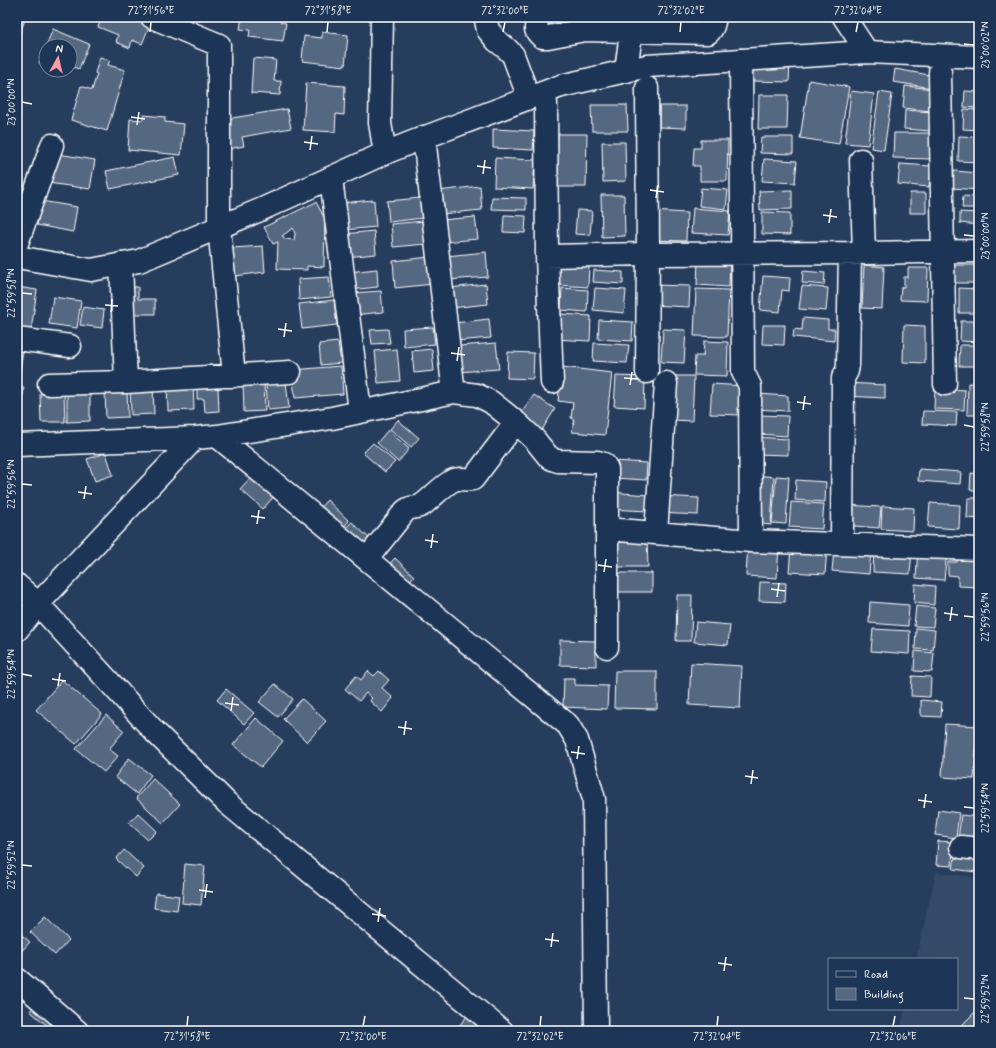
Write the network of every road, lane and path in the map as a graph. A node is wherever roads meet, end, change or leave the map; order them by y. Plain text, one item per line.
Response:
1 (152, 17) edge
2 (382, 17) edge
3 (487, 17) edge
4 (538, 17) edge
5 (715, 17) edge
6 (844, 17) edge
7 (632, 24) edge
8 (867, 52) junction
9 (979, 57) edge
10 (741, 60) junction
11 (626, 71) junction
12 (940, 72) dead end
13 (647, 88) dead end
14 (537, 100) junction
15 (424, 137) junction
16 (52, 145) dead end
17 (385, 153) junction
18 (861, 160) dead end
19 (332, 178) junction
20 (219, 227) junction
21 (17, 243) edge
22 (979, 251) edge
23 (943, 252) junction
24 (742, 253) junction
25 (857, 253) junction
26 (648, 254) junction
27 (547, 256) junction
28 (17, 258) edge
29 (121, 264) junction
30 (17, 339) edge
31 (70, 346) dead end
32 (290, 372) dead end
33 (647, 372) dead end
34 (234, 376) junction
35 (126, 382) junction
36 (552, 382) dead end
37 (666, 383) dead end
38 (50, 384) dead end
39 (945, 384) dead end
40 (453, 385) dead end
41 (359, 403) dead end
42 (516, 422) junction
43 (217, 436) junction
44 (195, 438) junction
45 (17, 445) edge
46 (607, 529) junction
47 (656, 533) junction
48 (751, 541) junction
49 (842, 544) junction
50 (979, 549) edge
51 (367, 559) junction
52 (17, 585) edge
53 (38, 604) junction
54 (17, 630) edge
55 (607, 648) dead end
56 (17, 978) edge
57 (77, 1031) edge
58 (502, 1031) edge
59 (596, 1031) edge

1 - 20 street
2 - 17 street
3 - 14 street
4 - 7 street
5 - 7 street
6 - 8 street
7 - 11 street
8 - 9 street
8 - 10 street
10 - 11 street
10 - 24 street
11 - 14 street
12 - 23 street
13 - 26 street
14 - 15 street
14 - 27 street
15 - 17 street
15 - 40 street
16 - 21 street
17 - 19 street
18 - 25 street
19 - 20 street
19 - 41 street
20 - 29 street
20 - 34 street
22 - 23 street
23 - 25 street
23 - 39 street
24 - 25 street
24 - 26 street
24 - 48 street
25 - 49 street
26 - 27 street
26 - 33 street
27 - 36 street
28 - 29 street
29 - 35 street
30 - 31 street
32 - 34 street
34 - 35 street
35 - 38 street
37 - 47 street
42 - 43 street
42 - 46 street
42 - 51 street
43 - 44 street
43 - 51 street
44 - 45 street
44 - 53 street
46 - 47 street
46 - 55 street
47 - 48 street
48 - 49 street
49 - 50 street
51 - 59 street
52 - 53 street
53 - 54 street
53 - 58 street
56 - 57 street

